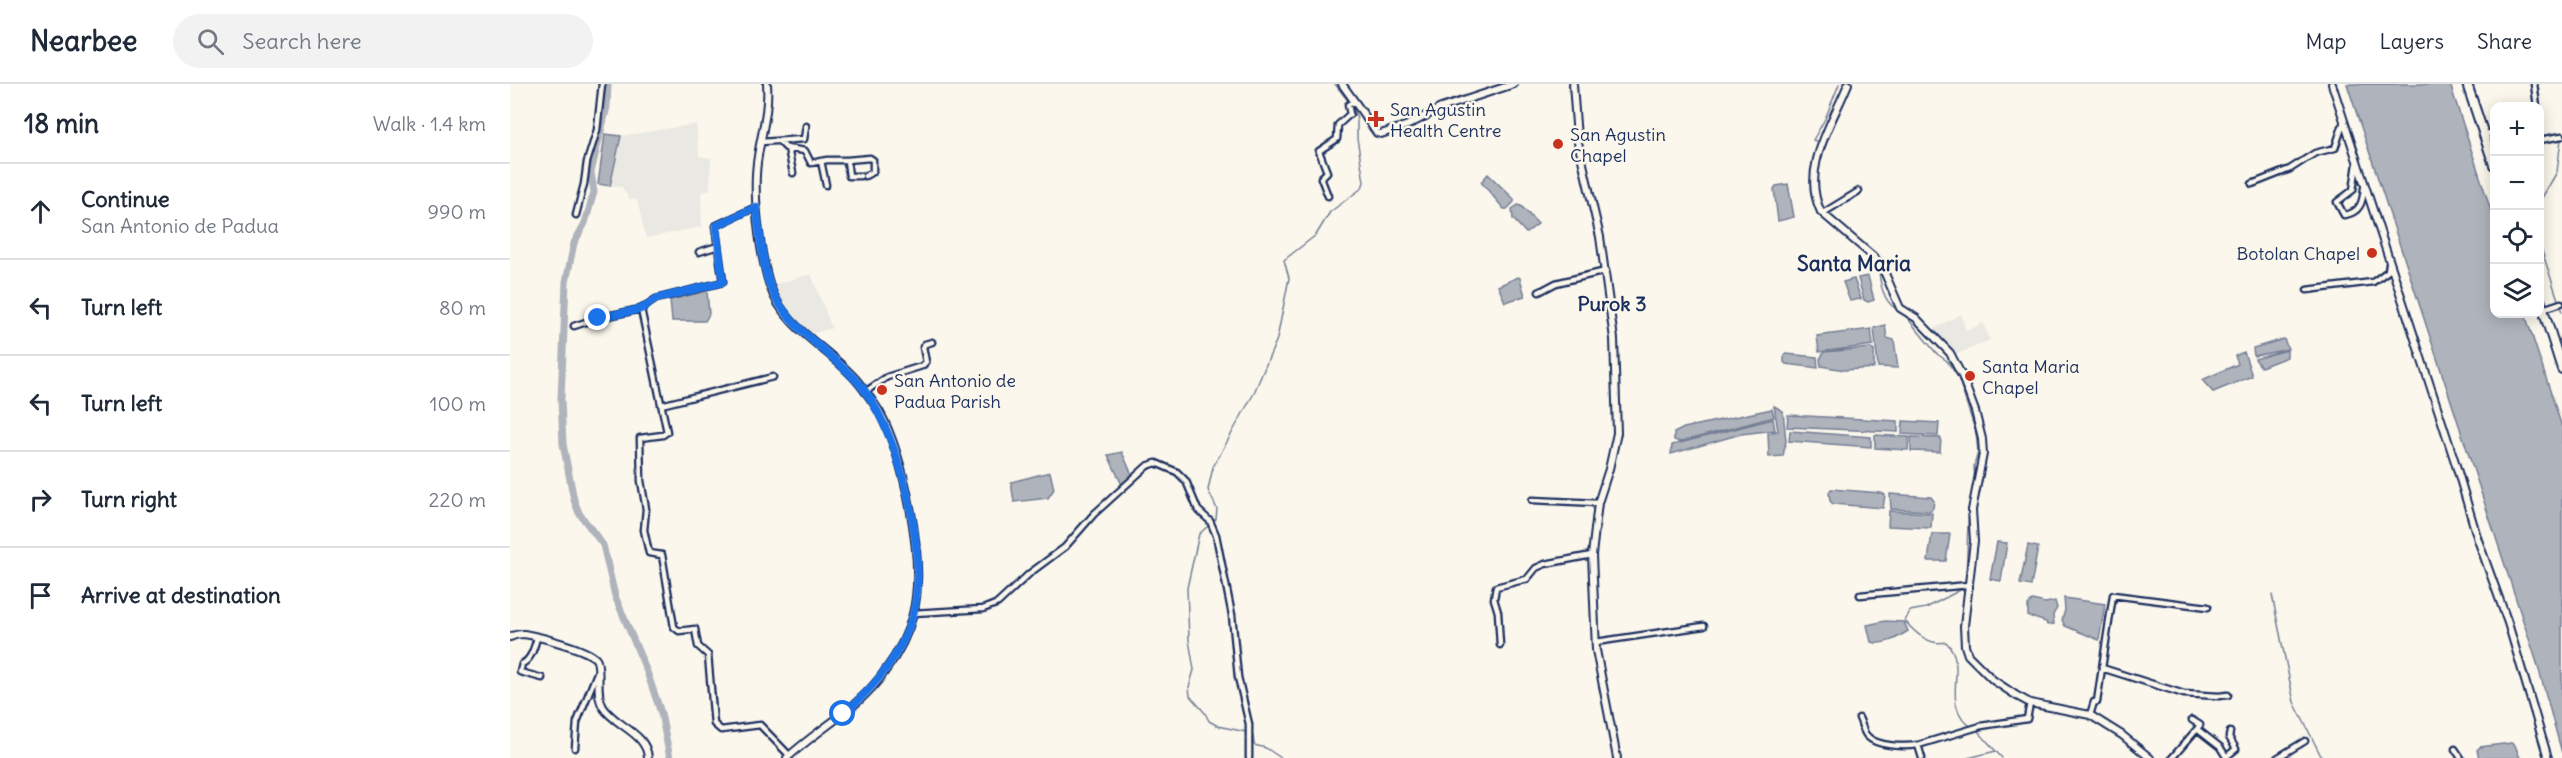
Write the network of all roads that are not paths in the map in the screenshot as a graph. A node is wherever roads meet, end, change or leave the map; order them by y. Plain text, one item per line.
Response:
1 (602, 84) edge
2 (767, 84) edge
3 (1342, 84) edge
4 (1514, 84) edge
5 (1573, 84) edge
6 (1848, 84) edge
7 (2332, 84) edge
8 (2467, 84) edge
9 (2534, 84) edge
10 (2536, 102) edge
11 (1351, 103) junction
12 (2344, 121) junction
13 (806, 126) dead end
14 (2484, 133) junction
15 (2490, 134) edge
16 (2562, 136) edge
17 (2544, 139) edge
18 (779, 141) junction
19 (761, 142) junction
20 (788, 148) junction
21 (2491, 156) edge
22 (847, 160) junction
23 (821, 161) junction
24 (2357, 161) junction
25 (793, 173) dead end
26 (2252, 184) dead end
27 (826, 185) dead end
28 (2364, 186) junction
29 (1859, 191) dead end
30 (1328, 196) dead end
31 (756, 207) junction
32 (1823, 213) junction
33 (576, 215) dead end
34 (718, 246) junction
35 (699, 252) dead end
36 (2390, 258) junction
37 (1606, 272) junction
38 (2307, 290) dead end
39 (1539, 292) dead end
40 (2560, 304) edge
41 (641, 309) junction
42 (2544, 309) edge
43 (2544, 312) edge
44 (574, 326) dead end
45 (932, 342) dead end
46 (2562, 369) edge
47 (773, 378) dead end
48 (866, 392) junction
49 (661, 405) junction
50 (1532, 500) dead end
51 (1598, 503) junction
52 (1592, 555) junction
53 (1969, 585) junction
54 (1860, 595) dead end
55 (2208, 607) dead end
56 (913, 613) junction
57 (1704, 626) dead end
58 (510, 637) edge
59 (537, 638) junction
60 (1596, 642) junction
61 (1500, 645) dead end
62 (2102, 668) junction
63 (597, 673) junction
64 (542, 678) dead end
65 (2228, 695) dead end
66 (2030, 703) junction
67 (2090, 715) junction
68 (1859, 718) dead end
69 (2192, 720) dead end
70 (2197, 729) junction
71 (2230, 732) dead end
72 (2305, 741) dead end
73 (1918, 745) junction
74 (575, 748) dead end
75 (2456, 749) dead end
76 (788, 757) edge
77 (2226, 757) edge
78 (648, 758) edge
79 (1249, 758) edge
80 (1617, 758) edge
81 (1922, 758) edge
82 (2150, 758) edge
83 (2172, 758) edge
84 (2277, 758) edge
85 (2461, 758) edge
86 (2548, 758) edge

1 - 33 street
2 - 19 street
3 - 11 street
4 - 11 street
5 - 37 street
6 - 32 street
7 - 12 street
8 - 14 highway
9 - 10 street
11 - 30 street
12 - 24 street
12 - 26 street
13 - 18 street
14 - 15 street
14 - 21 highway
16 - 17 street
18 - 19 street
18 - 20 street
19 - 31 street
20 - 23 street
20 - 25 street
22 - 22 street
22 - 23 street
23 - 27 street
24 - 28 street
24 - 28 street
28 - 36 street
29 - 32 street
31 - 34 street
31 - 48 street
32 - 53 street
34 - 35 street
34 - 41 street
36 - 38 street
36 - 86 street
37 - 39 street
37 - 51 street
40 - 42 street
41 - 44 street
41 - 49 street
43 - 46 highway
45 - 48 street
47 - 49 street
48 - 56 street
49 - 76 street
50 - 51 street
51 - 52 street
52 - 60 street
52 - 61 street
53 - 54 street
53 - 66 street
55 - 62 street
56 - 76 street
56 - 79 street
57 - 60 street
58 - 59 street
59 - 63 street
59 - 64 street
60 - 80 street
62 - 65 street
62 - 67 street
63 - 74 street
63 - 78 street
66 - 67 street
66 - 73 street
67 - 82 street
68 - 73 street
69 - 70 street
70 - 77 street
70 - 83 street
71 - 77 street
72 - 84 street
73 - 81 street
75 - 85 street

